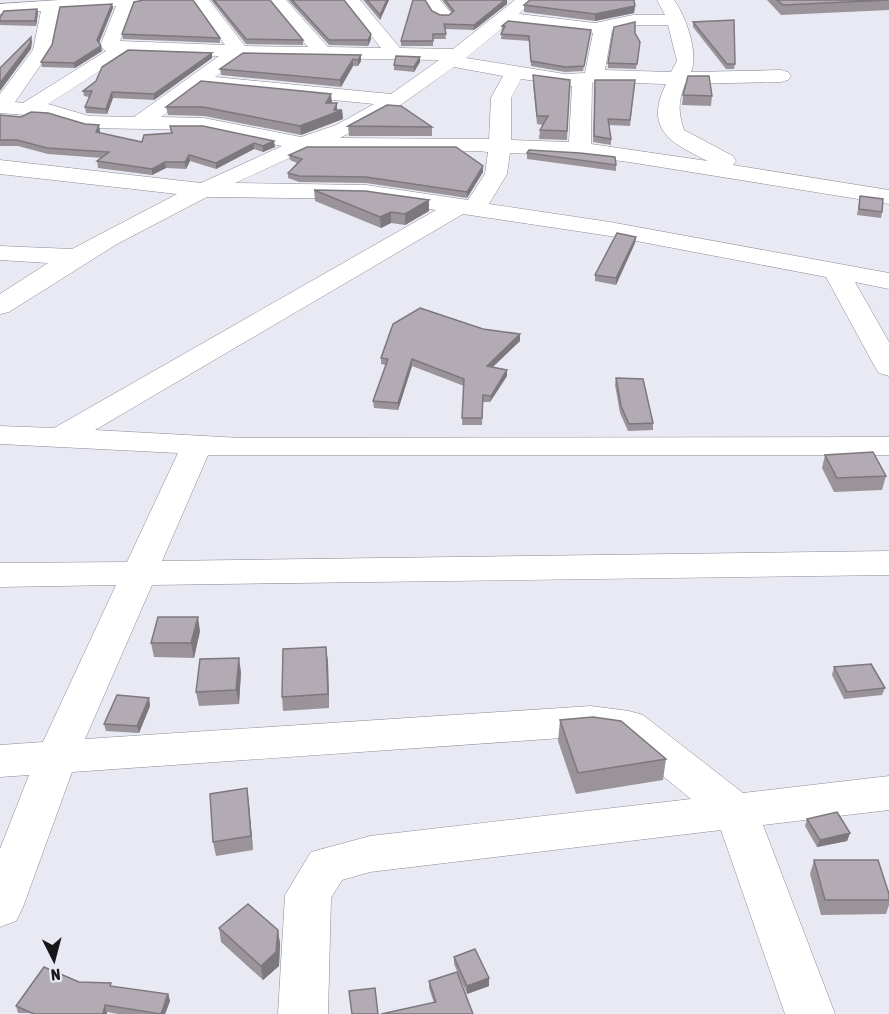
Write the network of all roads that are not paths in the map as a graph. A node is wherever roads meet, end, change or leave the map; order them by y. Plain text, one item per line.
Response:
1 (127, 0) edge
2 (137, 0) edge
3 (200, 0) edge
4 (277, 0) edge
5 (351, 0) edge
6 (431, 0) edge
7 (525, 0) edge
8 (665, 0) edge
9 (44, 4) edge
10 (0, 9) edge
11 (443, 14) edge
12 (503, 18) junction
13 (675, 20) junction
14 (598, 27) junction
15 (125, 47) junction
16 (239, 51) junction
17 (323, 53) junction
18 (394, 54) junction
19 (453, 58) junction
20 (515, 72) junction
21 (781, 76) dead end
22 (588, 78) junction
23 (678, 78) junction
24 (197, 81) junction
25 (393, 100) junction
26 (1, 107) edge
27 (27, 109) junction
28 (139, 123) junction
29 (302, 144) junction
30 (500, 146) junction
31 (580, 149) junction
32 (0, 167) edge
33 (769, 178) junction
34 (206, 190) junction
35 (889, 196) edge
36 (467, 208) junction
37 (0, 253) edge
38 (77, 257) junction
39 (836, 271) junction
40 (889, 281) edge
41 (0, 306) edge
42 (889, 367) edge
43 (0, 435) edge
44 (60, 438) junction
45 (197, 445) junction
46 (889, 446) edge
47 (889, 563) edge
48 (139, 573) junction
49 (0, 575) edge
50 (57, 758) junction
51 (0, 761) edge
52 (889, 793) edge
53 (736, 811) junction
54 (1, 901) edge
55 (303, 1014) edge
56 (810, 1014) edge

1 - 2 street
1 - 9 street
1 - 15 street
3 - 16 street
4 - 17 street
5 - 18 street
6 - 11 street
7 - 12 street
8 - 13 street
9 - 10 street
9 - 26 street
12 - 14 street
12 - 19 street
13 - 14 street
13 - 23 street
14 - 22 street
15 - 16 street
15 - 27 street
16 - 17 street
16 - 24 street
17 - 18 street
18 - 19 street
19 - 20 street
19 - 25 street
20 - 22 street
20 - 30 street
21 - 23 street
22 - 23 street
22 - 31 street
23 - 33 street
24 - 25 street
24 - 28 street
25 - 29 street
26 - 27 street
27 - 28 street
28 - 29 street
29 - 30 street
29 - 34 street
30 - 31 street
30 - 36 street
31 - 33 street
32 - 34 street
33 - 35 street
34 - 36 street
34 - 38 street
36 - 39 street
36 - 44 street
37 - 38 street
38 - 41 street
39 - 40 street
39 - 42 street
43 - 44 street
44 - 45 street
45 - 46 street
45 - 48 street
47 - 48 street
48 - 49 street
48 - 50 street
50 - 51 street
50 - 53 street
50 - 54 street
52 - 53 street
53 - 55 street
53 - 56 street

